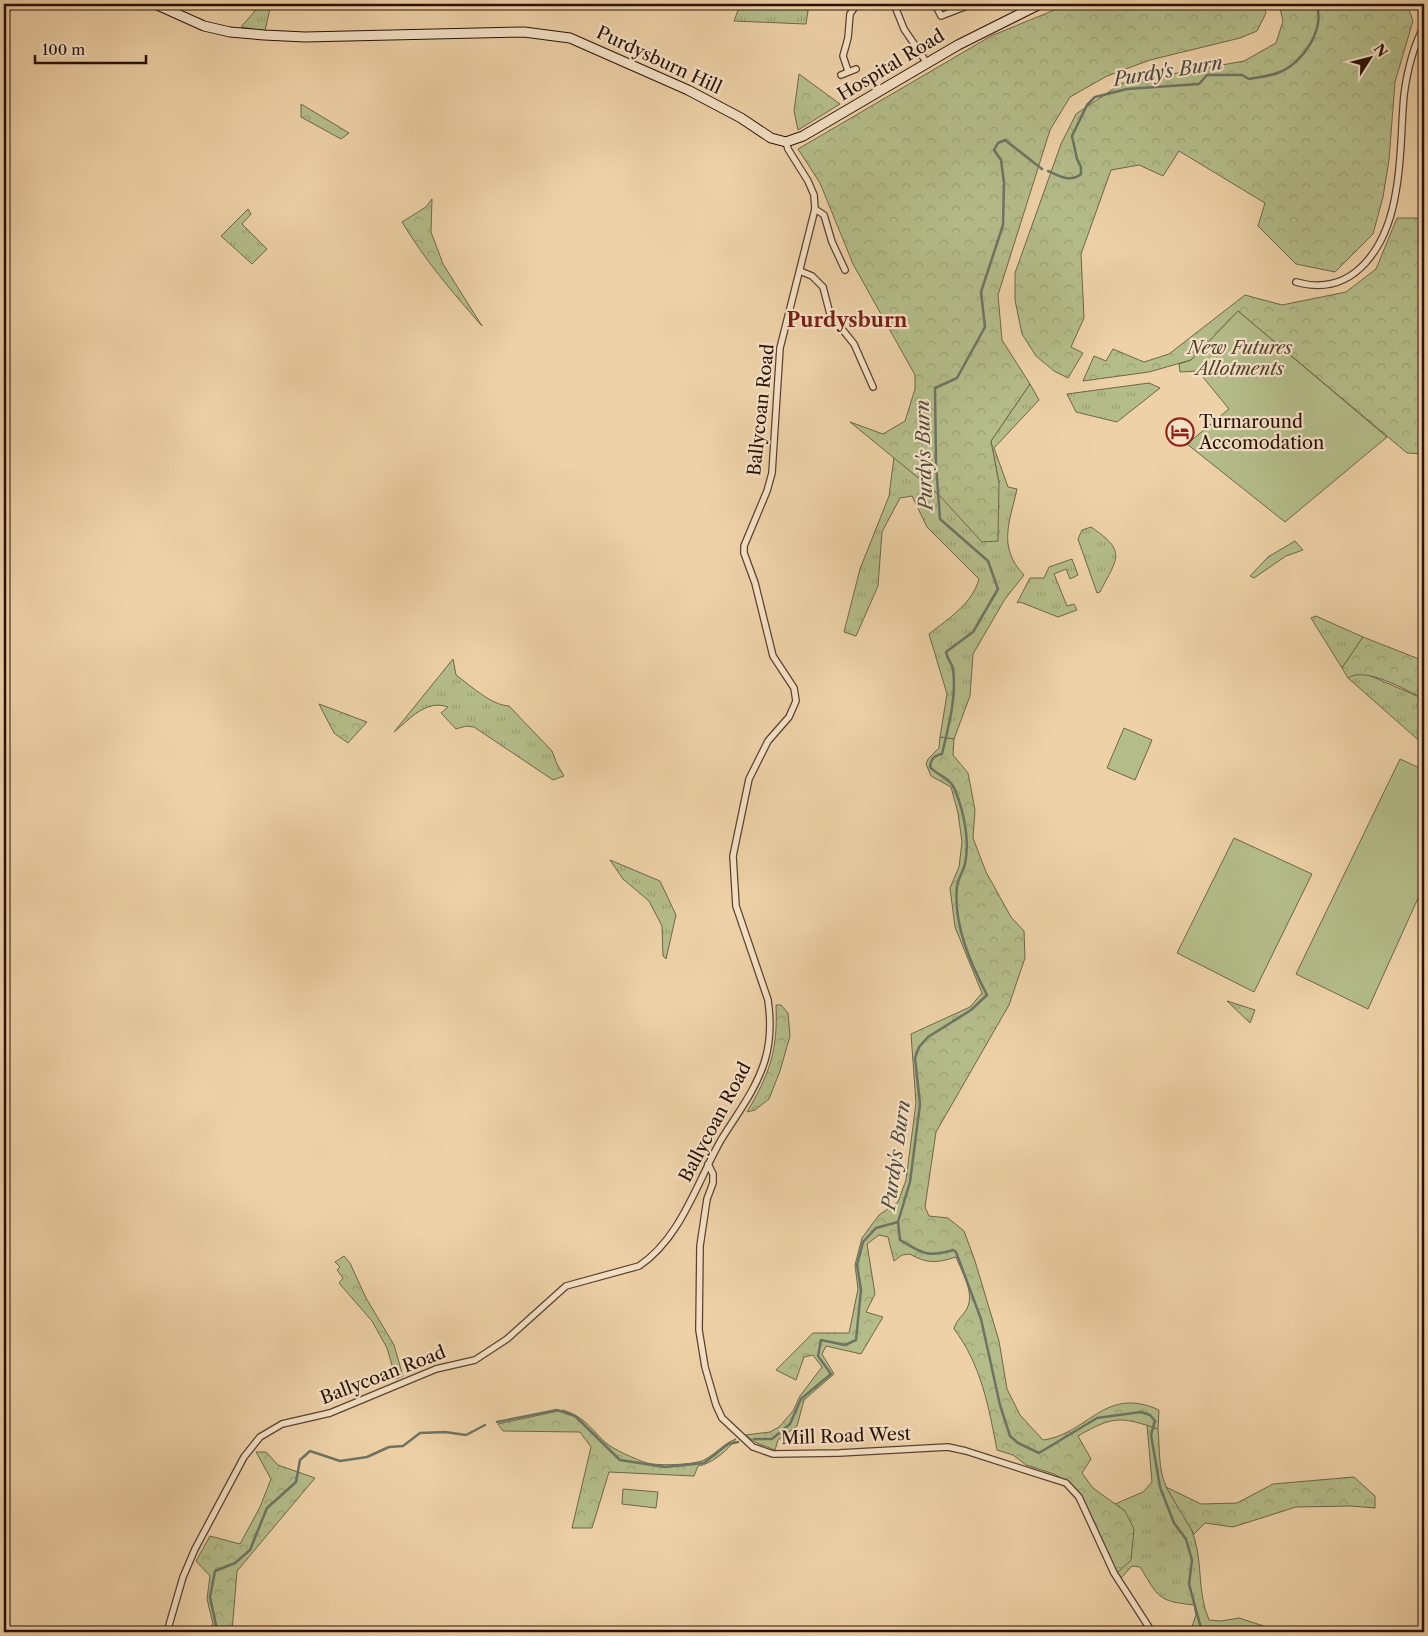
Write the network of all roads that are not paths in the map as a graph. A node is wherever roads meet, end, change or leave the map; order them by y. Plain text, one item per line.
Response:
1 (155, 4) edge
2 (858, 4) edge
3 (894, 4) edge
4 (935, 4) edge
5 (972, 4) edge
6 (1040, 4) edge
7 (1421, 4) edge
8 (1424, 27) edge
9 (927, 62) junction
10 (856, 69) dead end
11 (848, 71) junction
12 (841, 75) dead end
13 (786, 142) junction
14 (815, 209) junction
15 (845, 270) dead end
16 (800, 271) junction
17 (1296, 282) dead end
18 (873, 387) dead end
19 (708, 1164) junction
20 (167, 1632) edge
21 (1152, 1632) edge

1 - 13 main road, Purdysburn Hill
2 - 11 street
3 - 9 street
4 - 5 street
6 - 9 main road, Hospital Road
7 - 8 street
8 - 17 street
9 - 13 main road, Hospital Road
10 - 11 street
11 - 12 street
13 - 14 street, Ballycoan Road
14 - 15 street
14 - 16 street, Ballycoan Road
16 - 18 street
16 - 19 street, Ballycoan Road
19 - 20 street, Ballycoan Road
19 - 21 street, Mill Road West

